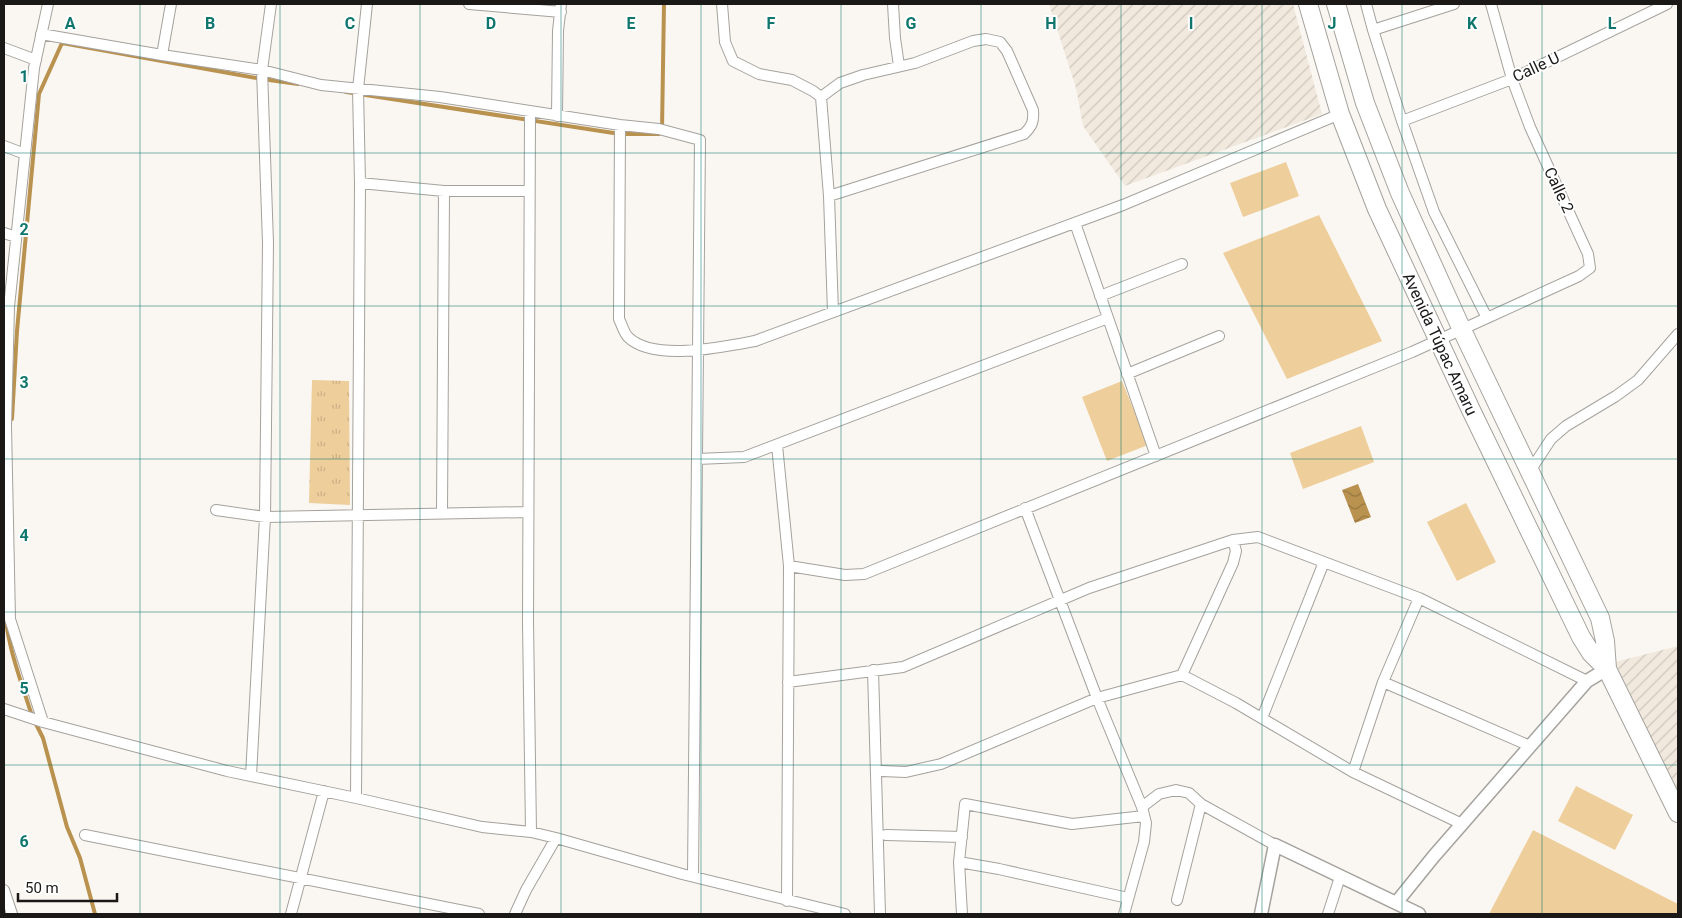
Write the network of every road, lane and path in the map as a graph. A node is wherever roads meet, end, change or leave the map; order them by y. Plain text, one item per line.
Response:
1 (48, 4) edge
2 (171, 4) edge
3 (272, 4) edge
4 (368, 4) edge
5 (469, 4) edge
6 (722, 4) edge
7 (894, 4) edge
8 (1308, 4) edge
9 (1336, 4) edge
10 (1366, 4) edge
11 (1454, 4) edge
12 (1491, 4) edge
13 (1667, 4) edge
14 (561, 8) edge
15 (1372, 30) junction
16 (41, 34) junction
17 (4, 48) edge
18 (162, 55) junction
19 (36, 60) junction
20 (899, 66) junction
21 (262, 70) junction
22 (1512, 79) junction
23 (358, 89) junction
24 (821, 97) junction
25 (530, 112) junction
26 (1340, 114) junction
27 (557, 116) junction
28 (1402, 121) junction
29 (620, 125) junction
30 (4, 146) edge
31 (25, 154) junction
32 (360, 184) junction
33 (444, 191) junction
34 (529, 191) junction
35 (829, 196) junction
36 (1075, 223) junction
37 (4, 232) edge
38 (16, 237) junction
39 (1182, 264) dead end
40 (1100, 296) junction
41 (833, 312) junction
42 (1108, 318) junction
43 (1488, 318) junction
44 (1462, 330) junction
45 (1678, 334) edge
46 (1219, 336) dead end
47 (1439, 341) junction
48 (699, 351) junction
49 (1127, 374) junction
50 (777, 445) junction
51 (1156, 456) junction
52 (697, 459) junction
53 (1530, 471) junction
54 (1025, 508) junction
55 (216, 510) dead end
56 (528, 512) junction
57 (442, 513) junction
58 (358, 514) junction
59 (265, 517) junction
60 (1234, 540) junction
61 (1324, 562) junction
62 (789, 566) junction
63 (1419, 598) junction
64 (1061, 600) junction
65 (1607, 669) junction
66 (873, 670) junction
67 (1182, 675) junction
68 (1587, 681) junction
69 (788, 682) junction
70 (1383, 682) junction
71 (1097, 698) junction
72 (4, 708) edge
73 (1262, 718) junction
74 (43, 722) junction
75 (1530, 746) junction
76 (882, 771) dead end
77 (1353, 772) junction
78 (251, 776) junction
79 (324, 791) junction
80 (356, 798) junction
81 (1201, 804) junction
82 (1143, 811) junction
83 (1678, 813) edge
84 (1462, 824) junction
85 (531, 832) junction
86 (85, 834) dead end
87 (886, 835) dead end
88 (962, 836) junction
89 (556, 838) junction
90 (1275, 845) junction
91 (959, 862) junction
92 (693, 876) junction
93 (1340, 876) junction
94 (301, 878) junction
95 (4, 890) edge
96 (1128, 898) junction
97 (1177, 900) dead end
98 (787, 901) junction
99 (1396, 903) junction
100 (1414, 913) edge
101 (12, 914) edge
102 (291, 914) edge
103 (480, 914) edge
104 (515, 914) edge
105 (845, 914) edge
106 (880, 914) edge
107 (962, 914) edge
108 (1124, 914) edge
109 (1261, 914) edge
110 (1328, 914) edge

1 - 16 street
2 - 18 street
3 - 21 street
4 - 23 street
5 - 14 street
6 - 24 street
7 - 20 street
8 - 26 highway, Avenida Túpac Amaru
9 - 44 highway, Avenida Túpac Amaru
10 - 15 street
11 - 15 street
12 - 22 street, Calle 2
13 - 22 street, Calle U
14 - 27 street
15 - 28 street
16 - 18 street
16 - 19 street
17 - 19 street
18 - 21 street
19 - 31 street
20 - 24 street
20 - 35 street
21 - 23 street
21 - 59 street
22 - 28 street, Calle U
22 - 43 street, Calle 2
23 - 25 street
23 - 32 street
24 - 35 street
25 - 27 street
25 - 34 street
26 - 36 street
26 - 47 highway, Avenida Túpac Amaru
27 - 29 street
28 - 43 street
29 - 48 street
29 - 48 street
30 - 31 street
31 - 38 street
32 - 33 street
32 - 58 street
33 - 34 street
33 - 57 street
34 - 56 street
35 - 41 street
36 - 40 street
36 - 41 street
37 - 38 street
38 - 74 street
39 - 40 street
40 - 42 street
41 - 48 street
42 - 49 street
42 - 50 street
43 - 44 street
44 - 47 street
44 - 53 highway, Avenida Túpac Amaru
45 - 53 street
46 - 49 street
47 - 51 street
47 - 65 highway, Avenida Túpac Amaru
48 - 52 street
49 - 51 street
50 - 52 street
50 - 62 street
51 - 54 street
52 - 92 street
53 - 65 highway, Avenida Túpac Amaru
54 - 62 street
54 - 64 street
55 - 59 street
56 - 57 street
56 - 85 street
57 - 58 street
58 - 59 street
58 - 80 street
59 - 78 street
60 - 61 street
60 - 64 street
60 - 67 street
61 - 63 street
61 - 73 street
62 - 69 street
63 - 68 street
63 - 70 street
64 - 66 street
64 - 71 street
65 - 68 street
65 - 83 highway, Avenida Túpac Amaru
66 - 69 street
66 - 106 street
67 - 71 street
67 - 73 street
68 - 75 street
69 - 98 street
70 - 75 street
70 - 77 street
71 - 76 street
71 - 82 street
72 - 74 street
73 - 77 street
74 - 78 street
75 - 84 street
77 - 84 street
78 - 79 street
79 - 80 street
79 - 94 street
80 - 85 street
81 - 82 street
81 - 90 street
81 - 97 street
82 - 88 street
82 - 96 street
84 - 99 street
85 - 89 street
86 - 94 street
87 - 88 street
88 - 91 street
89 - 92 street
89 - 104 street
90 - 93 street
90 - 109 street
91 - 96 street
91 - 107 street
92 - 98 street
93 - 99 street
93 - 110 street
94 - 102 street
94 - 103 street
95 - 101 street
96 - 108 street
98 - 105 street
99 - 100 street

